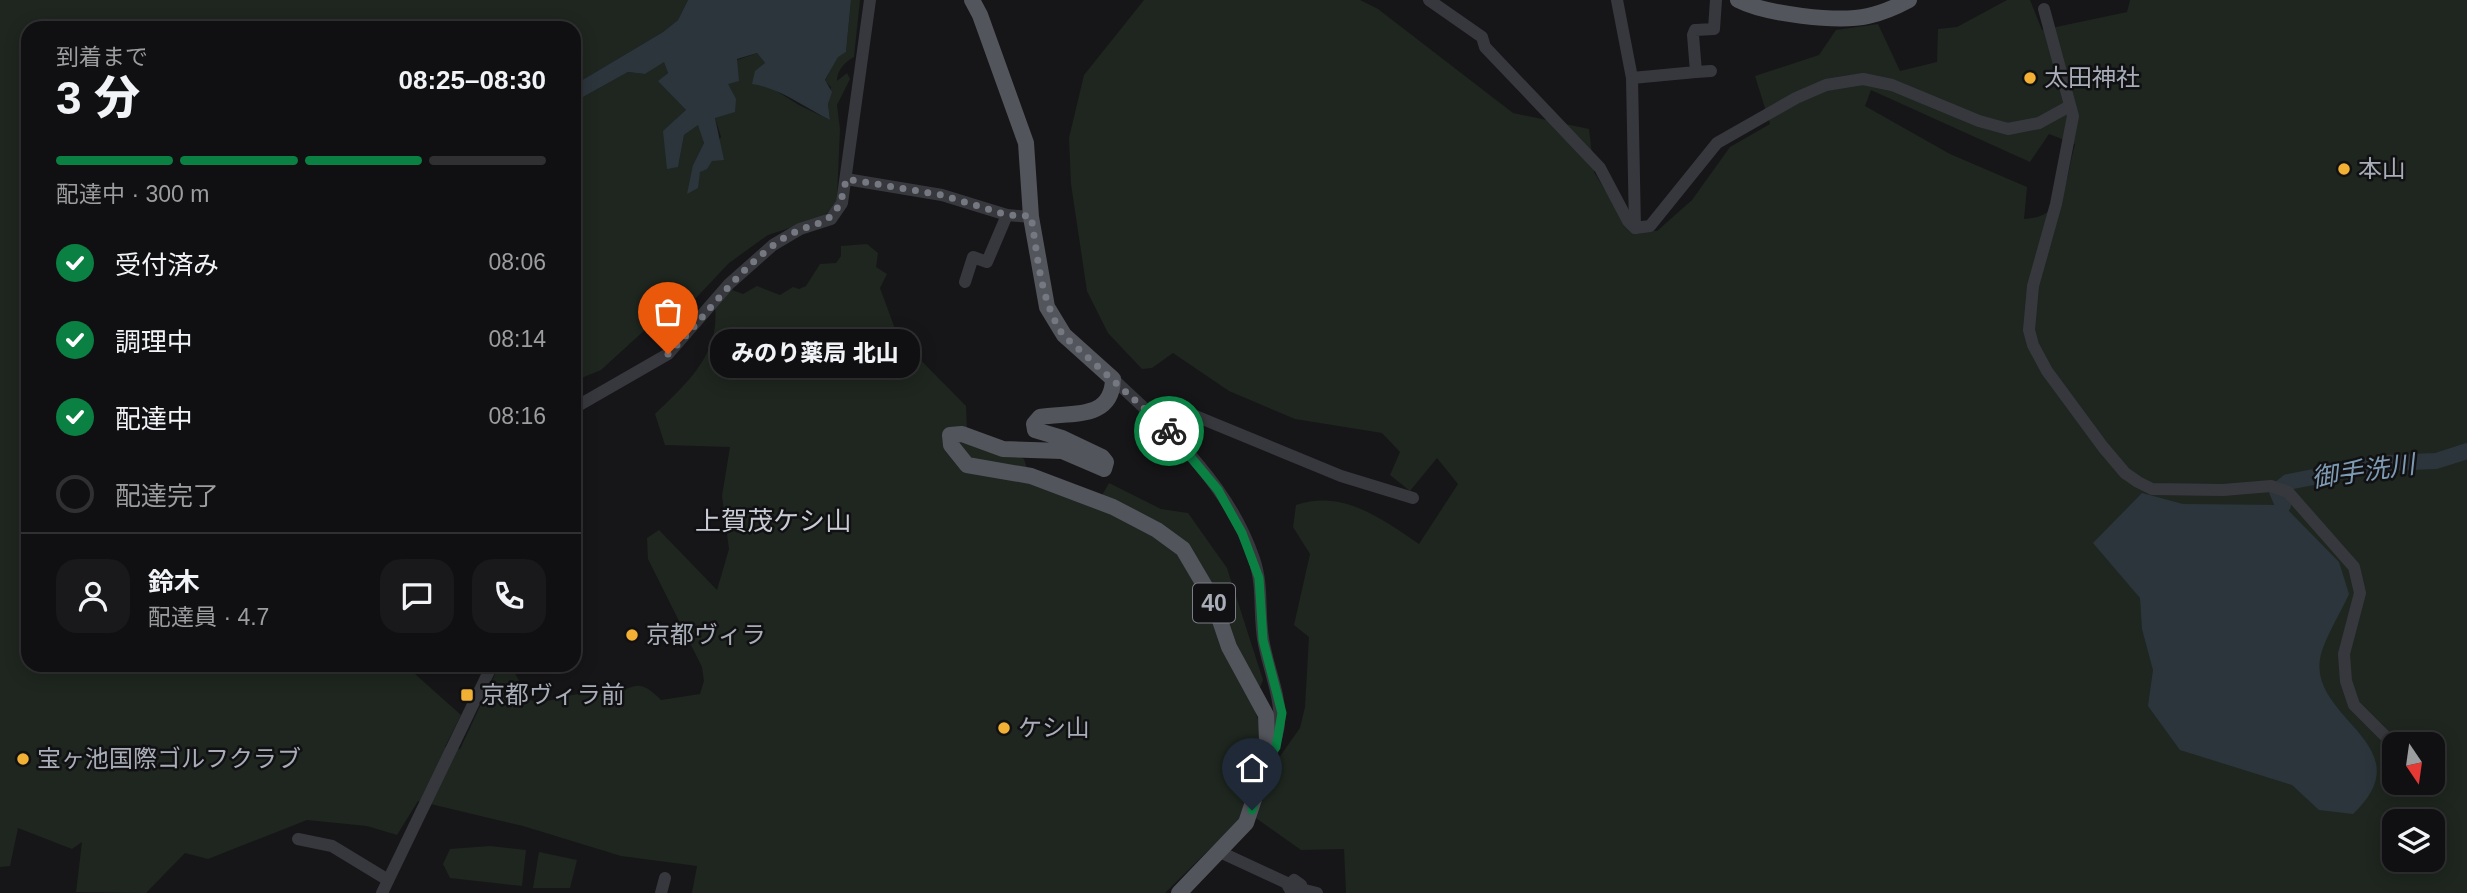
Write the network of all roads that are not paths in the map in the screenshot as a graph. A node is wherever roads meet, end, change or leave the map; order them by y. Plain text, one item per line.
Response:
1 (870, 0) edge
2 (972, 0) edge
3 (1429, 0) edge
4 (1617, 0) edge
5 (1716, 0) edge
6 (1738, 0) edge
7 (1909, 0) edge
8 (2044, 9) dead end
9 (1711, 71) dead end
10 (1696, 72) junction
11 (1632, 78) junction
12 (2068, 107) junction
13 (846, 179) junction
14 (1007, 215) junction
15 (1031, 216) junction
16 (1635, 228) junction
17 (965, 282) dead end
18 (1113, 379) junction
19 (581, 404) edge
20 (1158, 420) junction
21 (1413, 498) dead end
22 (489, 672) edge
23 (2382, 733) edge
24 (1264, 765) junction
25 (298, 839) dead end
26 (1220, 852) junction
27 (665, 878) dead end
28 (388, 880) junction
29 (1295, 890) edge
30 (382, 893) edge
31 (661, 893) edge
32 (1179, 893) edge
33 (1317, 893) edge

1 - 13 street
2 - 15 main road
3 - 16 street
4 - 11 street
5 - 10 street
6 - 7 main road
8 - 12 street
9 - 10 street
10 - 11 street
11 - 16 street
12 - 16 street
12 - 23 street
13 - 14 street
13 - 19 street
14 - 15 street
14 - 17 street
15 - 18 main road
18 - 20 street
18 - 24 main road, 40
20 - 21 street
20 - 24 street
22 - 28 street
24 - 26 main road, 40
25 - 28 street
26 - 29 street
26 - 32 main road, 40
27 - 31 street
28 - 30 street
29 - 33 street

